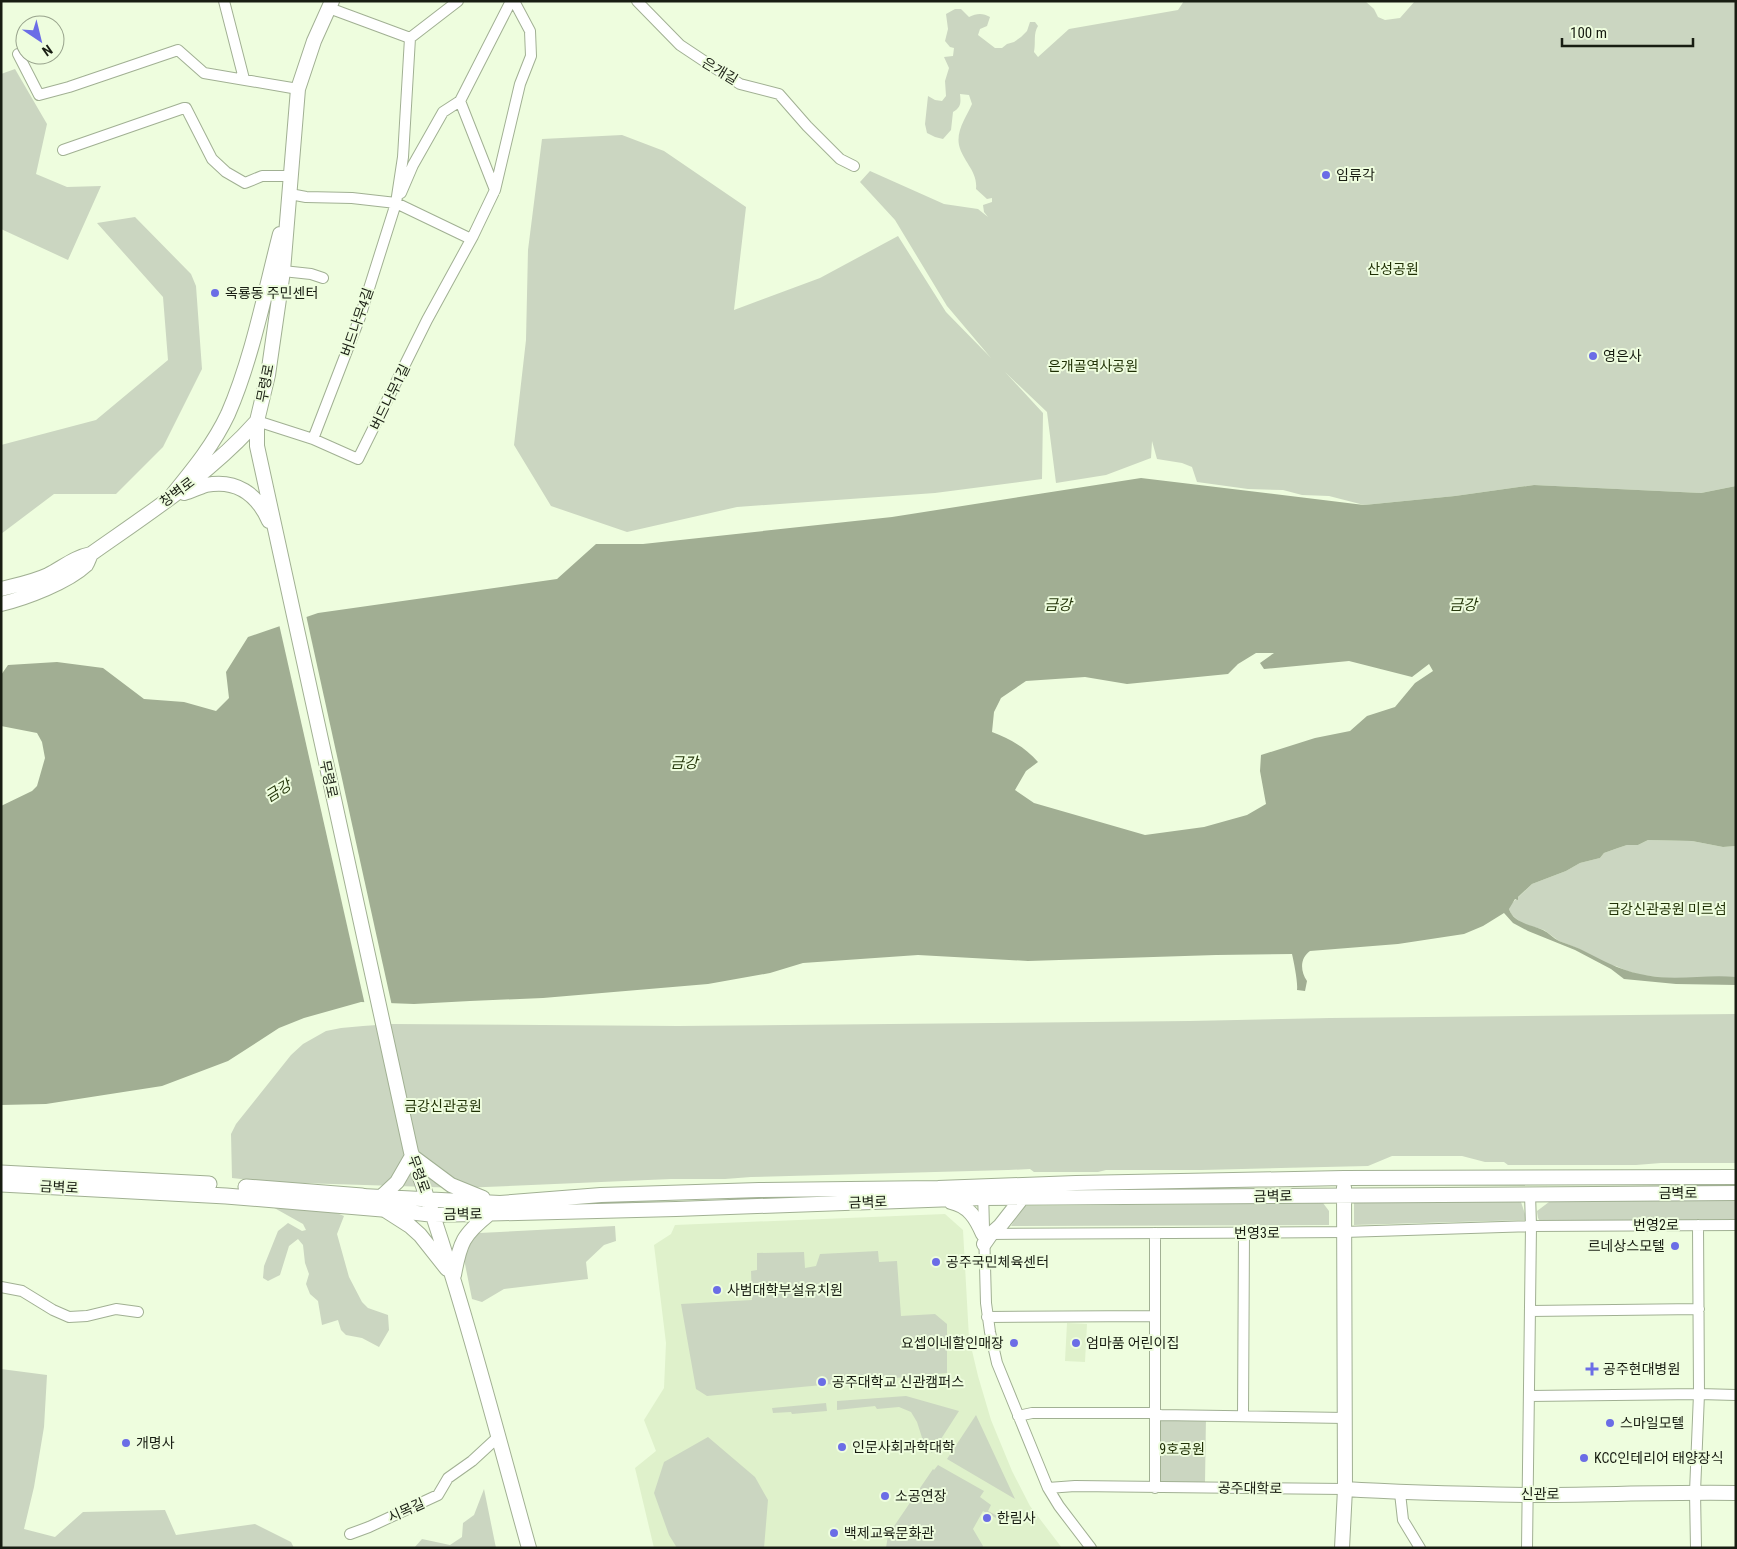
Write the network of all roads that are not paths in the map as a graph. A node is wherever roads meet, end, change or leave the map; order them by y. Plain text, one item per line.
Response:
1 (224, 1) edge
2 (458, 1) edge
3 (513, 1) edge
4 (637, 1) edge
5 (330, 4) edge
6 (410, 38) junction
7 (24, 65) edge
8 (244, 79) junction
9 (298, 88) junction
10 (460, 101) junction
11 (63, 150) dead end
12 (854, 166) dead end
13 (291, 176) junction
14 (495, 190) junction
15 (290, 194) junction
16 (396, 203) junction
17 (471, 239) junction
18 (283, 271) junction
19 (323, 278) dead end
20 (257, 421) junction
21 (313, 438) junction
22 (169, 499) junction
23 (276, 535) junction
24 (91, 554) junction
25 (1, 589) edge
26 (1, 604) edge
27 (412, 1154) junction
28 (1, 1173) edge
29 (1736, 1177) edge
30 (1344, 1178) junction
31 (1, 1184) edge
32 (983, 1192) junction
33 (1736, 1193) edge
34 (1530, 1194) junction
35 (1344, 1195) junction
36 (362, 1196) joint
37 (1022, 1198) junction
38 (429, 1200) junction
39 (940, 1200) junction
40 (382, 1203) junction
41 (500, 1203) junction
42 (489, 1214) junction
43 (434, 1215) junction
44 (1698, 1225) junction
45 (1736, 1225) edge
46 (1532, 1226) junction
47 (1344, 1232) junction
48 (1156, 1233) junction
49 (1244, 1233) junction
50 (986, 1237) junction
51 (453, 1278) junction
52 (1, 1287) edge
53 (1699, 1309) junction
54 (1530, 1311) junction
55 (138, 1312) dead end
56 (1155, 1316) junction
57 (987, 1317) junction
58 (1699, 1394) junction
59 (1736, 1395) edge
60 (1529, 1396) junction
61 (1155, 1413) junction
62 (1018, 1416) junction
63 (1243, 1416) junction
64 (1345, 1418) junction
65 (498, 1437) junction
66 (1048, 1488) junction
67 (1155, 1488) junction
68 (1345, 1489) junction
69 (1695, 1492) junction
70 (1400, 1493) junction
71 (1528, 1494) junction
72 (1736, 1494) edge
73 (350, 1534) dead end
74 (529, 1548) edge
75 (1091, 1548) edge
76 (1342, 1548) edge
77 (1420, 1548) edge
78 (1528, 1548) edge
79 (1696, 1548) edge

1 - 8 street
2 - 6 street
3 - 10 street, 버드나무1길
3 - 14 street, 버드나무1길
4 - 12 street, 은개길
5 - 6 street
5 - 9 main road, 무령로
6 - 16 street, 버드나무4길
7 - 8 street
8 - 9 street
9 - 13 main road, 무령로
10 - 14 street
10 - 16 street
11 - 13 street
13 - 15 main road, 무령로
14 - 17 street, 버드나무1길
15 - 16 street
15 - 18 main road, 무령로
15 - 22 main road
16 - 17 street
16 - 21 street, 버드나무4길
17 - 21 street, 버드나무1길
18 - 19 street
18 - 20 main road, 무령로
20 - 21 street, 버드나무1길
20 - 22 main road, 창벽로
20 - 23 main road, 무령로
22 - 23 main road
22 - 24 main road, 창벽로
23 - 27 main road, 무령로
24 - 25 main road, 창벽로
24 - 26 main road, 창벽로
27 - 38 main road, 무령로
27 - 40 main road
27 - 41 main road
28 - 36 highway, 금벽로
29 - 30 main road, 금벽로
30 - 32 main road, 금벽로
30 - 35 main road
31 - 40 highway, 금벽로
32 - 37 main road, 금벽로
32 - 39 main road, 금벽로
32 - 41 main road, 금벽로
32 - 50 street
33 - 34 main road, 금벽로
34 - 35 main road, 금벽로
34 - 46 street
35 - 37 main road, 금벽로
35 - 47 main road
36 - 40 main road, 금벽로
37 - 50 main road
38 - 40 main road, 금벽로
38 - 41 main road, 금벽로
38 - 43 main road, 무령로
39 - 42 main road, 금벽로
39 - 50 main road
40 - 43 main road, 금벽로
40 - 51 main road
42 - 43 main road, 금벽로
42 - 51 main road
43 - 51 main road, 무령로
44 - 45 street
44 - 46 street, 번영2로
44 - 53 street, 번영2로
46 - 47 street, 번영3로
46 - 54 street
47 - 49 street, 번영3로
47 - 64 main road
48 - 49 street, 번영3로
48 - 50 street, 번영3로
48 - 56 street
49 - 63 street
50 - 57 street
51 - 65 main road, 무령로
52 - 55 street
53 - 54 street
53 - 58 street, 번영2로
54 - 60 street
56 - 57 street
56 - 61 street
57 - 62 street
58 - 59 street
58 - 60 street
58 - 69 street, 번영2로
60 - 71 street
61 - 62 street
61 - 63 street
61 - 67 street
62 - 66 street
63 - 64 street
64 - 68 main road
65 - 73 street, 시목길
65 - 74 main road, 무령로
66 - 67 street, 공주대학로
66 - 75 street
67 - 68 street, 공주대학로
68 - 70 main road, 신관로
68 - 76 main road
69 - 71 main road, 신관로
69 - 72 main road, 신관로
69 - 79 street, 번영2로
70 - 71 main road, 신관로
70 - 77 street
71 - 78 street

